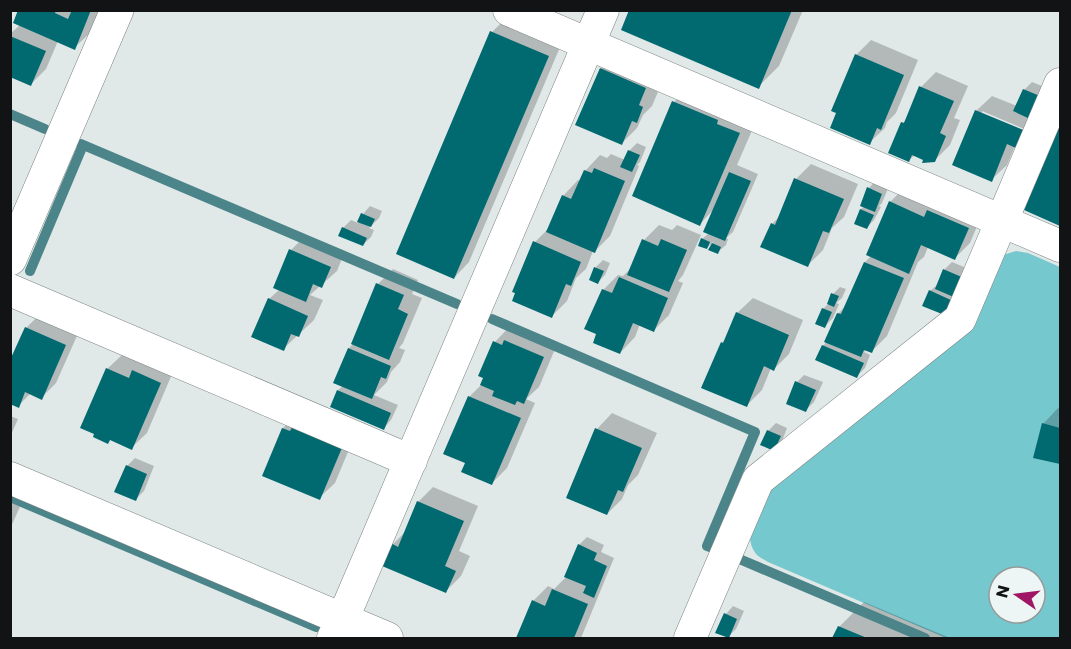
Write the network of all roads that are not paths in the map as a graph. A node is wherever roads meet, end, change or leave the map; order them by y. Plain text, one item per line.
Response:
1 (117, 10) edge
2 (509, 10) edge
3 (603, 10) edge
4 (589, 45) junction
5 (1060, 84) edge
6 (1002, 221) junction
7 (1060, 246) edge
8 (10, 260) edge
9 (10, 290) edge
10 (411, 461) junction
11 (10, 478) edge
12 (338, 629) edge
13 (387, 639) edge
14 (690, 639) edge

1 - 8 street
2 - 4 street
3 - 4 street
4 - 6 street
4 - 10 street
5 - 6 street
6 - 7 street
6 - 14 street
9 - 10 street
10 - 12 street
11 - 12 street
12 - 13 street

